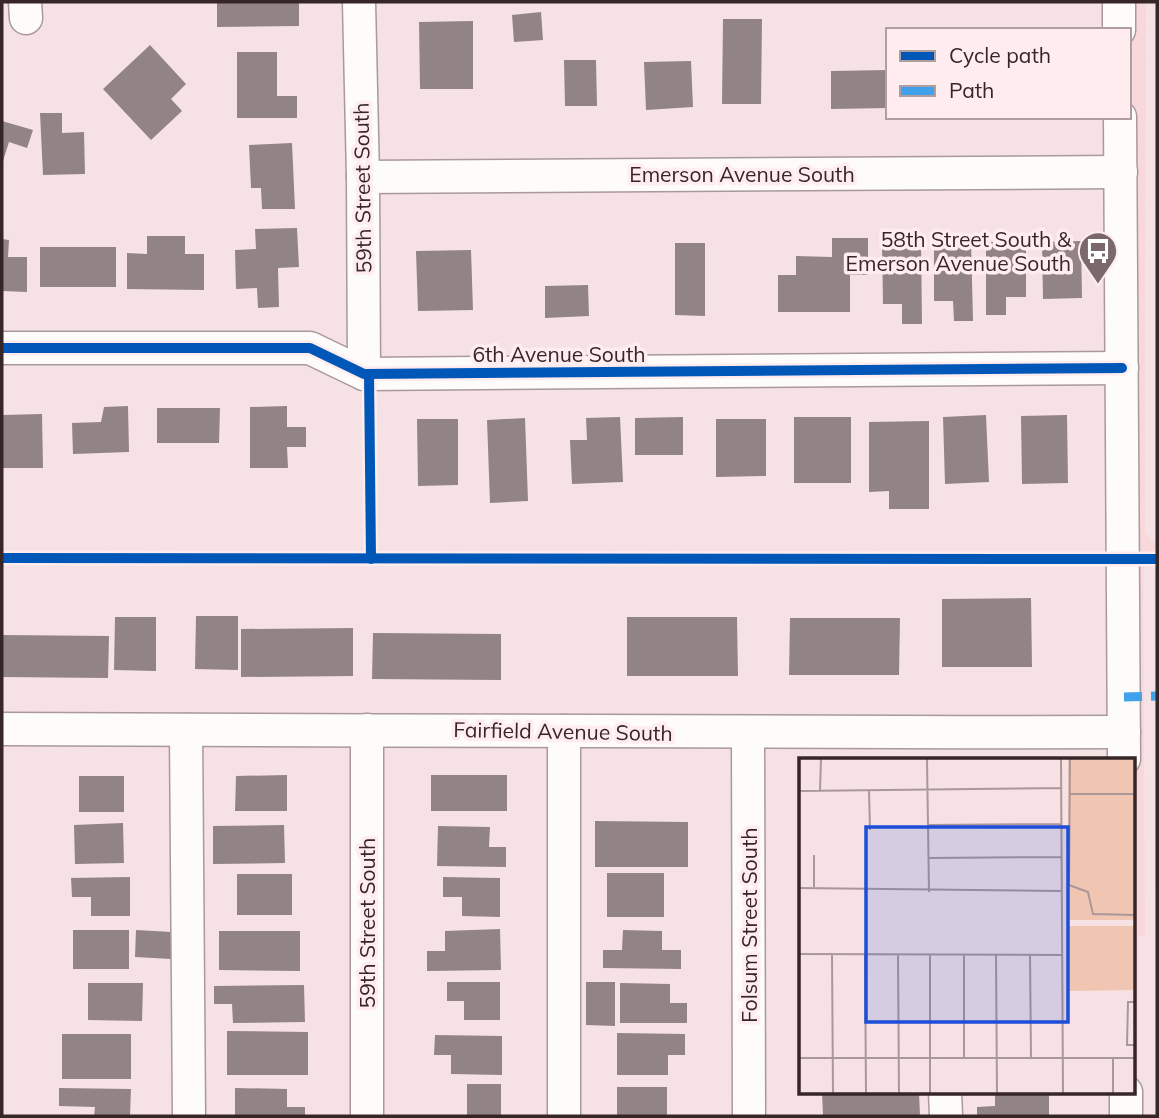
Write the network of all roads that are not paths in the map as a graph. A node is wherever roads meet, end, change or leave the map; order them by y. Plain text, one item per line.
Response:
1 (359, 2) edge
2 (1119, 2) edge
3 (1119, 28) edge
4 (1120, 119) edge
5 (1121, 172) junction
6 (363, 177) junction
7 (2, 348) edge
8 (1122, 368) junction
9 (364, 374) junction
10 (2, 729) edge
11 (186, 730) junction
12 (367, 730) junction
13 (564, 732) junction
14 (748, 733) junction
15 (943, 746) edge
16 (1124, 746) edge
17 (945, 1094) edge
18 (1126, 1094) edge
19 (189, 1116) edge
20 (367, 1116) edge
21 (564, 1116) edge
22 (749, 1116) edge
23 (946, 1116) edge
24 (1126, 1116) edge

1 - 6 street, 59th Street South
2 - 3 street
4 - 5 street
5 - 6 street, Emerson Avenue South
5 - 8 street
6 - 9 street, 59th Street South
7 - 9 street, 6th Avenue South
8 - 9 street, 6th Avenue South
8 - 16 street
10 - 11 street, Fairfield Avenue South
11 - 12 street, Fairfield Avenue South
11 - 19 street
12 - 13 street, Fairfield Avenue South
12 - 20 street, 59th Street South
13 - 14 street, Fairfield Avenue South
13 - 21 street
14 - 15 street, Fairfield Avenue South
14 - 22 street, Folsum Street South
15 - 16 street, Fairfield Avenue South
17 - 23 street
18 - 24 street

